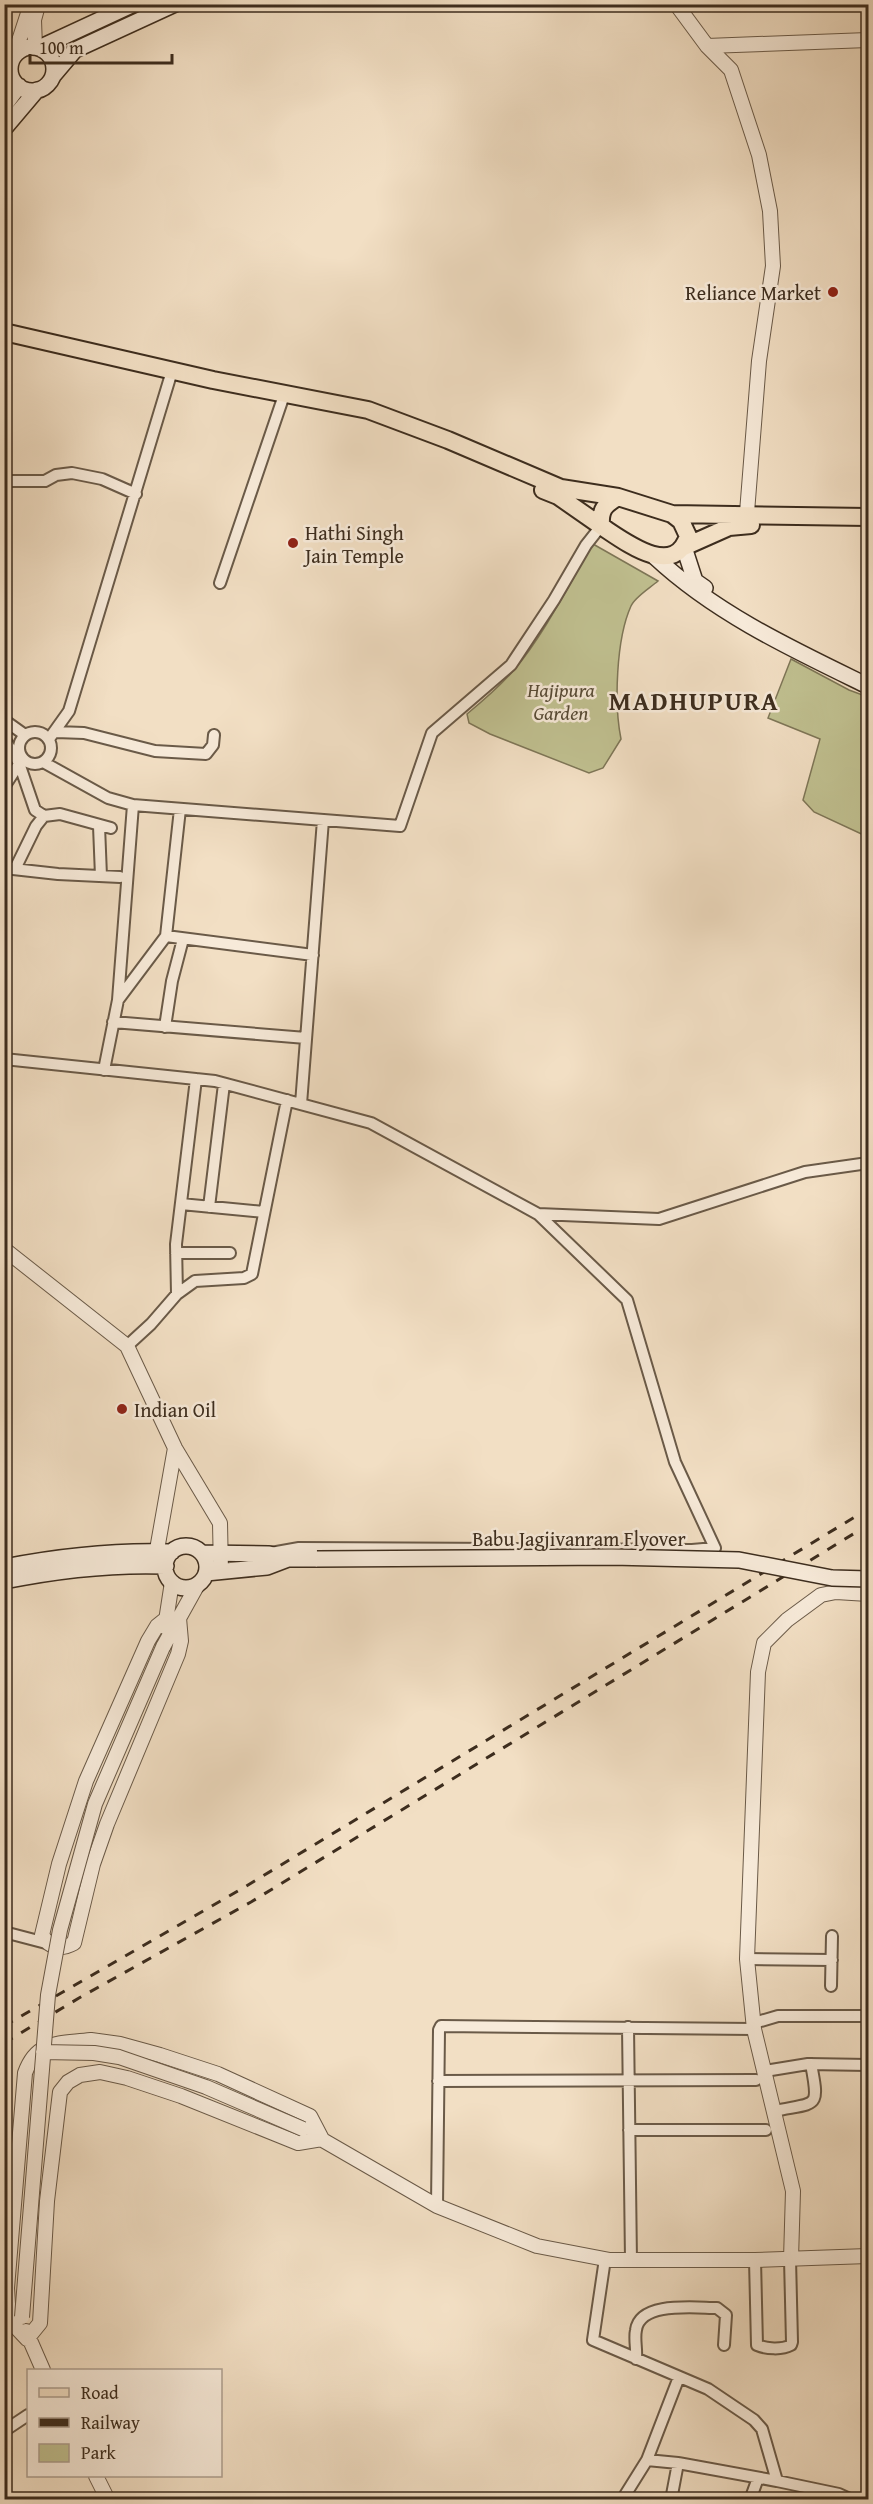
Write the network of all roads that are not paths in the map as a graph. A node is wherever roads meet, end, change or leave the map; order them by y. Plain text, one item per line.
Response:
1 (31, 4) edge
2 (39, 4) edge
3 (134, 4) edge
4 (175, 4) edge
5 (676, 4) edge
6 (868, 40) edge
7 (707, 46) junction
8 (37, 47) junction
9 (14, 56) junction
10 (53, 76) junction
11 (19, 87) junction
12 (37, 90) junction
13 (4, 106) edge
14 (4, 129) edge
15 (4, 332) edge
16 (4, 340) edge
17 (171, 375) junction
18 (282, 401) junction
19 (4, 481) edge
20 (136, 494) junction
21 (618, 497) junction
22 (672, 514) junction
23 (868, 517) edge
24 (746, 520) junction
25 (601, 526) junction
26 (868, 526) edge
27 (684, 547) junction
28 (655, 557) junction
29 (220, 583) dead end
30 (868, 678) edge
31 (868, 686) edge
32 (4, 720) edge
33 (25, 735) junction
34 (53, 735) junction
35 (214, 735) dead end
36 (4, 738) edge
37 (21, 761) junction
38 (43, 762) junction
39 (4, 787) edge
40 (133, 805) junction
41 (180, 809) junction
42 (44, 816) junction
43 (323, 820) junction
44 (99, 826) junction
45 (111, 828) dead end
46 (10, 868) edge
47 (101, 876) junction
48 (120, 877) dead end
49 (166, 936) junction
50 (183, 939) junction
51 (313, 955) junction
52 (117, 1000) junction
53 (113, 1022) junction
54 (165, 1027) junction
55 (306, 1038) junction
56 (4, 1059) edge
57 (104, 1070) junction
58 (196, 1080) junction
59 (224, 1084) junction
60 (286, 1100) junction
61 (301, 1104) junction
62 (868, 1163) edge
63 (181, 1204) junction
64 (209, 1207) junction
65 (264, 1212) junction
66 (538, 1214) junction
67 (4, 1249) edge
68 (176, 1253) junction
69 (230, 1253) dead end
70 (177, 1294) junction
71 (128, 1346) junction
72 (175, 1448) junction
73 (202, 1553) junction
74 (222, 1553) junction
75 (269, 1554) junction
76 (162, 1558) junction
77 (288, 1559) junction
78 (4, 1567) edge
79 (208, 1576) junction
80 (868, 1579) edge
81 (4, 1581) edge
82 (172, 1582) junction
83 (868, 1593) edge
84 (173, 1618) junction
85 (4, 1932) edge
86 (832, 1936) dead end
87 (46, 1943) junction
88 (747, 1959) junction
89 (832, 1960) junction
90 (831, 1986) dead end
91 (868, 2016) edge
92 (754, 2026) junction
93 (628, 2027) junction
94 (91, 2040) junction
95 (43, 2052) junction
96 (811, 2064) junction
97 (868, 2065) edge
98 (89, 2072) junction
99 (760, 2076) junction
100 (629, 2079) junction
101 (438, 2081) junction
102 (774, 2111) junction
103 (629, 2130) junction
104 (766, 2130) dead end
105 (322, 2139) junction
106 (437, 2206) junction
107 (868, 2256) edge
108 (605, 2259) junction
109 (790, 2259) junction
110 (630, 2260) junction
111 (755, 2260) junction
112 (27, 2339) junction
113 (724, 2345) dead end
114 (636, 2359) junction
115 (42, 2369) edge
116 (679, 2377) junction
117 (27, 2416) edge
118 (4, 2431) edge
119 (647, 2460) junction
120 (678, 2463) junction
121 (97, 2477) edge
122 (758, 2478) junction
123 (777, 2481) junction
124 (108, 2499) edge
125 (622, 2499) edge
126 (671, 2499) edge
127 (750, 2499) edge
128 (852, 2499) edge

1 - 9 street
2 - 8 street
3 - 8 main road
4 - 10 main road
5 - 7 street
6 - 7 street
7 - 24 street
8 - 9 main road
8 - 10 main road
9 - 11 main road
10 - 12 main road
11 - 12 main road
11 - 13 main road
12 - 14 main road
15 - 17 main road
16 - 17 main road
17 - 18 main road
17 - 20 street
17 - 21 main road
18 - 25 main road
18 - 29 street
19 - 20 street
20 - 34 street
21 - 22 main road
21 - 25 main road
22 - 24 main road
22 - 27 main road
23 - 24 main road
24 - 26 main road
24 - 27 main road
25 - 28 main road
25 - 43 street
27 - 28 main road
27 - 30 main road
28 - 31 main road
32 - 33 street
33 - 34 street
33 - 37 street
34 - 35 street
34 - 38 street
36 - 37 street
37 - 38 street
37 - 39 street
37 - 42 street
38 - 40 street
40 - 41 street
40 - 52 street
41 - 43 street
41 - 49 street
42 - 44 street
42 - 46 street
43 - 51 street
44 - 45 street
44 - 47 street
46 - 47 street
47 - 48 street
49 - 50 street
49 - 52 street
50 - 51 street
50 - 54 street
51 - 55 street
52 - 53 street
53 - 54 street
53 - 57 street
54 - 55 street
55 - 61 street
56 - 57 street
57 - 58 street
58 - 59 street
58 - 63 street
59 - 60 street
59 - 64 street
60 - 61 street
60 - 65 street
61 - 66 street
62 - 66 street
63 - 64 street
63 - 68 street
64 - 65 street
65 - 70 street
66 - 75 street
67 - 71 street
68 - 69 street
68 - 70 street
70 - 71 street
71 - 72 street
72 - 74 street
72 - 76 street
73 - 74 main road
73 - 76 main road
73 - 79 main road
74 - 75 main road
74 - 79 street
75 - 77 main road
76 - 78 main road
76 - 81 main road
76 - 82 main road
77 - 79 main road
77 - 80 main road, Babu Jagjivanram Flyover, bridge
79 - 82 main road
79 - 84 street
82 - 84 street
83 - 88 street
84 - 87 street
84 - 87 street
84 - 95 street, bridge
85 - 87 street
86 - 89 street
88 - 89 street
88 - 92 street
89 - 90 street
91 - 92 street
92 - 93 street
92 - 99 street
93 - 100 street
93 - 101 street
94 - 98 street
94 - 105 street
94 - 112 street
95 - 105 street, bridge
95 - 112 street, bridge
96 - 97 street
96 - 99 street
96 - 102 street
98 - 105 street
98 - 112 street
99 - 100 street
99 - 102 street
100 - 101 street
100 - 103 street
101 - 106 street
102 - 109 street
103 - 104 street
103 - 110 street
105 - 106 street
106 - 108 street
107 - 109 street
108 - 110 street
108 - 114 street
109 - 111 street
109 - 111 street
110 - 111 street
112 - 115 street
113 - 114 street
114 - 116 street
116 - 119 street
116 - 123 street
117 - 118 street
119 - 120 street
119 - 125 street
120 - 122 street
120 - 126 street
121 - 124 street
122 - 123 street
122 - 127 street
123 - 128 street

